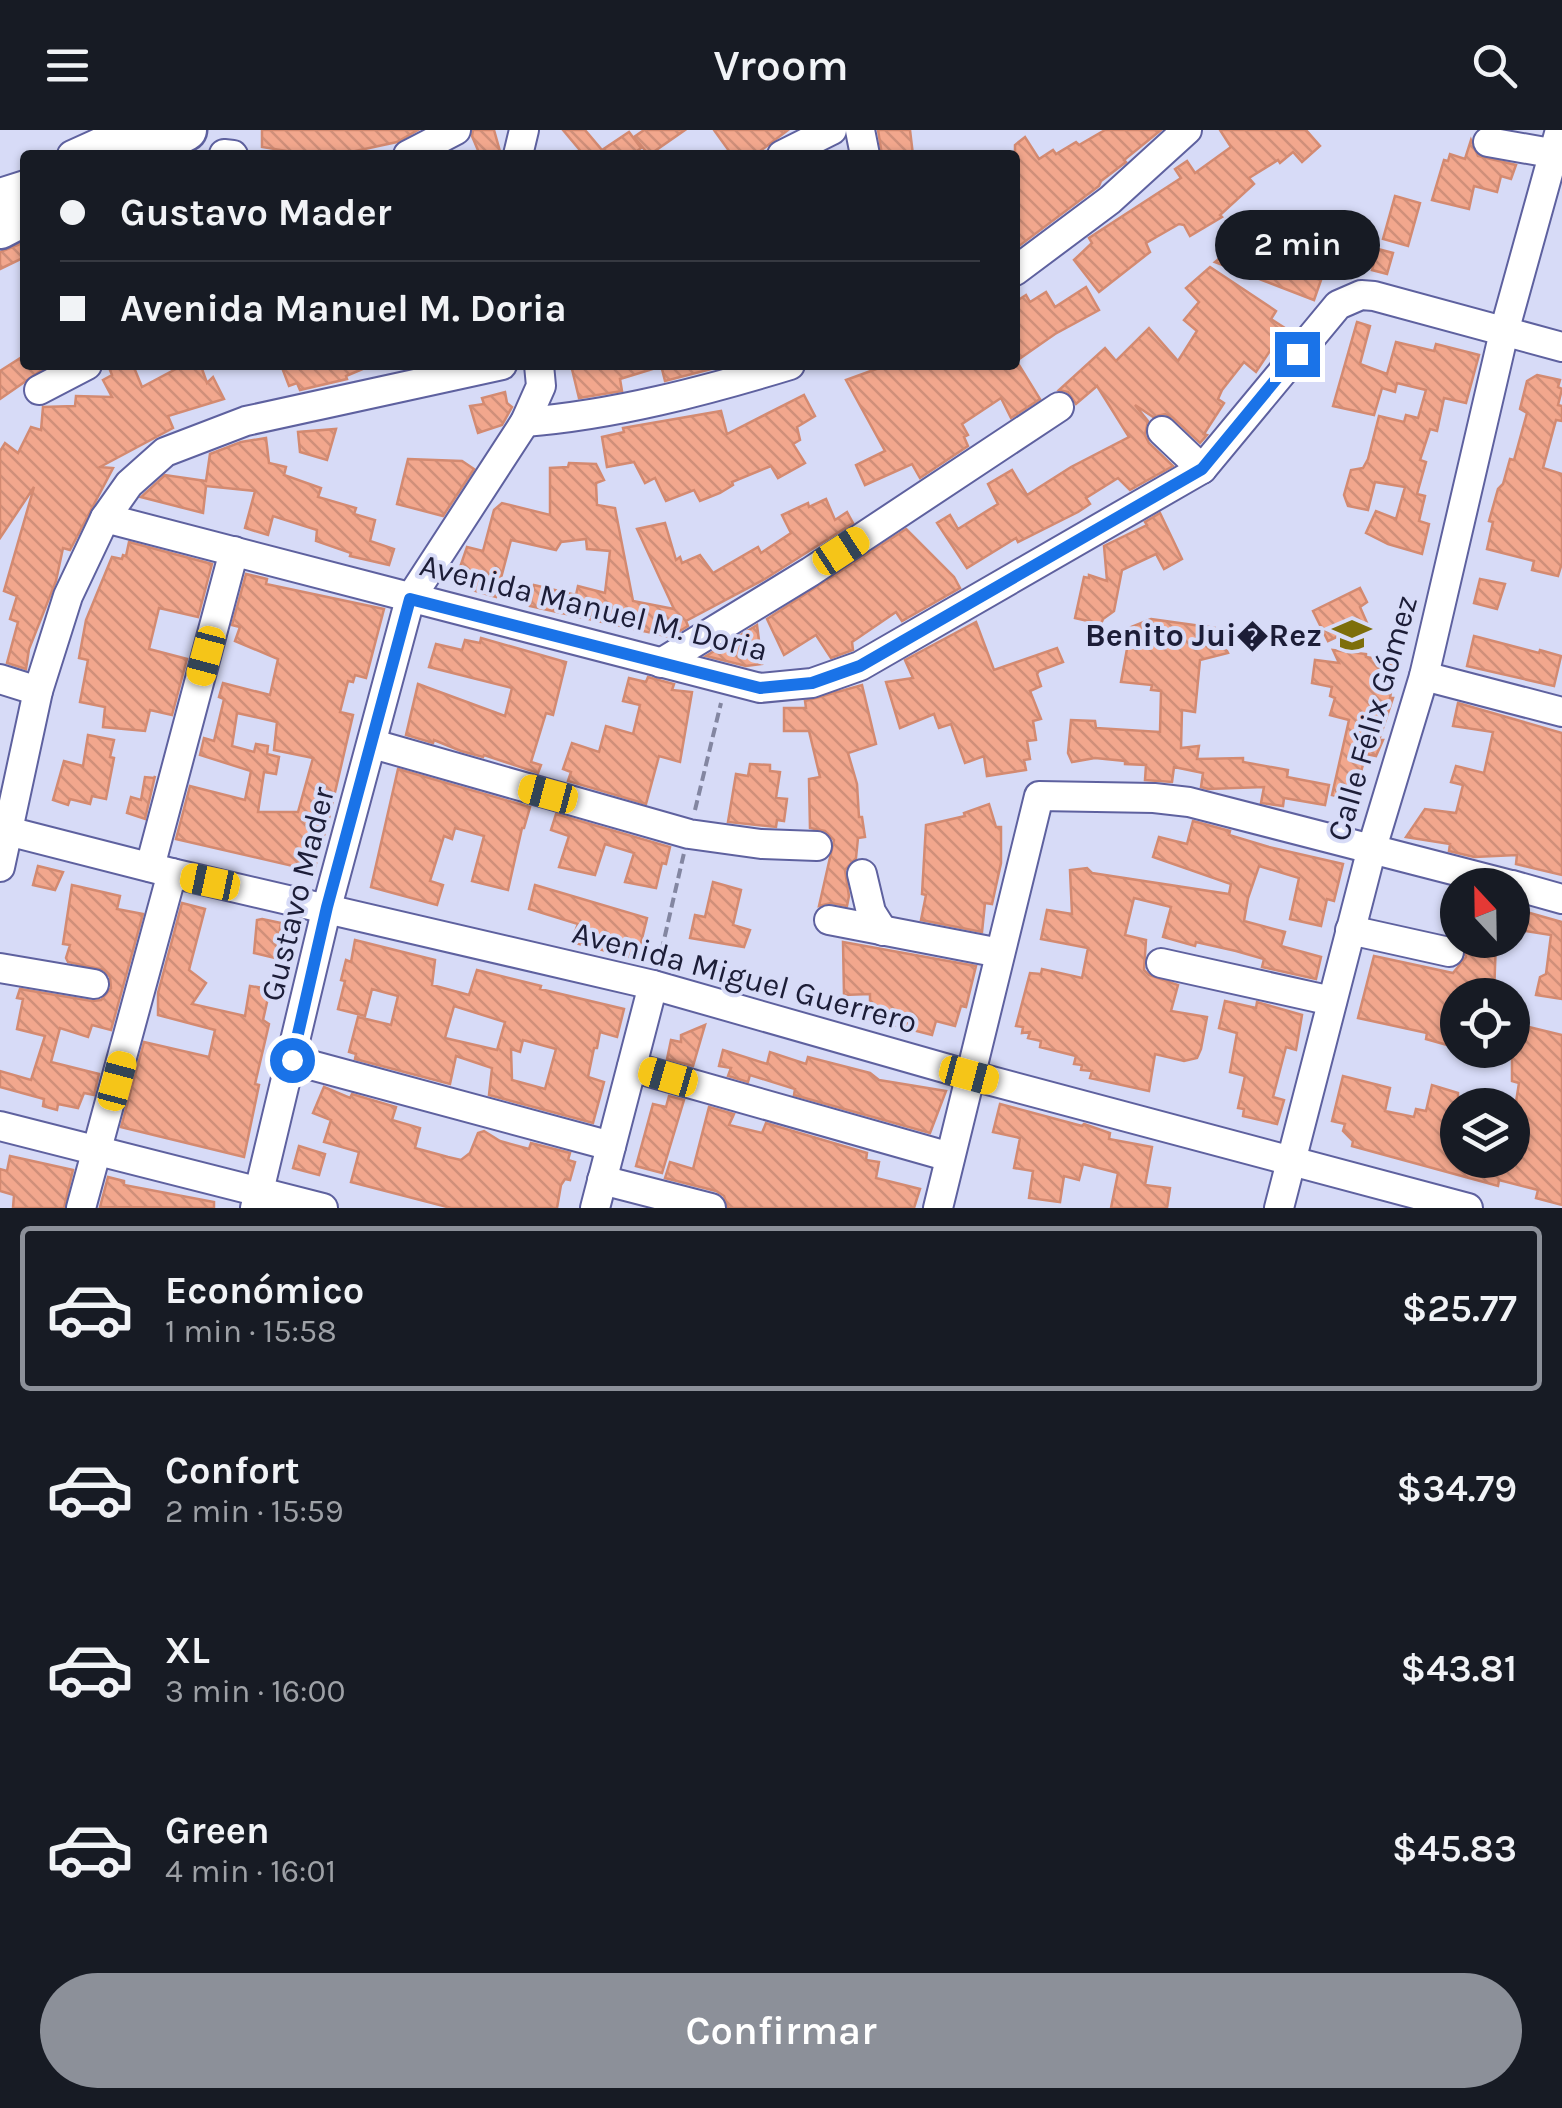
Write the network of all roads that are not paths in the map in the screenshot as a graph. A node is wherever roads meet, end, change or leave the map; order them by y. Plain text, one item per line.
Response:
1 (127, 130) edge
2 (147, 130) edge
3 (186, 130) edge
4 (456, 130) edge
5 (832, 130) edge
6 (1187, 130) edge
7 (1488, 142) dead end
8 (416, 144) edge
9 (1559, 146) edge
10 (83, 150) edge
11 (109, 150) edge
12 (148, 150) edge
13 (792, 150) edge
14 (1020, 266) edge
15 (1504, 332) junction
16 (1562, 347) edge
17 (77, 370) edge
18 (480, 370) edge
19 (539, 370) edge
20 (773, 370) edge
21 (39, 390) dead end
22 (1059, 407) dead end
23 (525, 422) junction
24 (1162, 431) dead end
25 (1202, 469) junction
26 (105, 518) junction
27 (234, 551) junction
28 (410, 599) junction
29 (660, 663) junction
30 (1424, 676) junction
31 (0, 680) edge
32 (38, 690) junction
33 (1562, 712) edge
34 (373, 744) junction
35 (4, 830) edge
36 (817, 846) dead end
37 (1372, 848) junction
38 (0, 867) edge
39 (1448, 868) edge
40 (161, 870) junction
41 (862, 874) dead end
42 (1530, 890) edge
43 (1562, 898) edge
44 (327, 907) junction
45 (830, 920) dead end
46 (883, 930) junction
47 (1350, 930) junction
48 (1440, 950) edge
49 (1000, 953) junction
50 (1160, 962) dead end
51 (0, 968) edge
52 (94, 984) dead end
53 (654, 985) junction
54 (1332, 1001) junction
55 (292, 1060) junction
56 (632, 1067) junction
57 (969, 1075) junction
58 (0, 1126) edge
59 (612, 1146) junction
60 (98, 1150) junction
61 (950, 1157) junction
62 (1290, 1160) junction
63 (602, 1180) junction
64 (257, 1200) edge
65 (81, 1208) edge
66 (323, 1208) edge
67 (595, 1208) edge
68 (711, 1208) edge
69 (938, 1208) edge
70 (1279, 1208) edge
71 (1468, 1208) edge

1 - 10 street
2 - 11 highway
3 - 12 highway
4 - 8 street
5 - 13 street
6 - 14 street
7 - 9 street
9 - 15 street, Calle Félix Gómez
15 - 16 street
15 - 25 street, Avenida Manuel M. Doria
15 - 30 street, Calle Félix Gómez
17 - 21 street
18 - 26 street
19 - 23 street, Gustavo Mader
20 - 23 street
22 - 29 street
23 - 28 street, Gustavo Mader
24 - 25 street
25 - 29 street, Avenida Manuel M. Doria
26 - 27 street, Avenida Manuel M. Doria
26 - 32 street
27 - 28 street, Avenida Manuel M. Doria
27 - 40 street
28 - 29 street, Avenida Manuel M. Doria
28 - 34 street, Gustavo Mader
30 - 33 street
30 - 37 street, Calle Félix Gómez
31 - 32 street
32 - 35 street
34 - 36 street
34 - 44 street, Gustavo Mader
35 - 38 street
35 - 40 street, Avenida Miguel Guerrero
37 - 39 street
37 - 47 street, Calle Félix Gómez
37 - 49 street
40 - 44 street, Avenida Miguel Guerrero
40 - 60 street
41 - 46 street
42 - 43 street
44 - 53 street, Avenida Miguel Guerrero
44 - 55 street, Gustavo Mader
45 - 46 street
46 - 49 street
47 - 48 street
47 - 54 street, Calle Félix Gómez
49 - 57 street
50 - 54 street
51 - 52 street
53 - 56 street
53 - 57 street, Avenida Miguel Guerrero
54 - 62 street, Calle Félix Gómez
55 - 59 street
55 - 64 street, Gustavo Mader
56 - 59 street
56 - 61 street
57 - 61 street
57 - 62 street, Avenida Miguel Guerrero
58 - 60 street
59 - 63 street
60 - 64 street
60 - 65 street
61 - 69 street
62 - 70 street, Calle Félix Gómez
62 - 71 street, Avenida Miguel Guerrero
63 - 67 street
63 - 68 street
64 - 66 street

